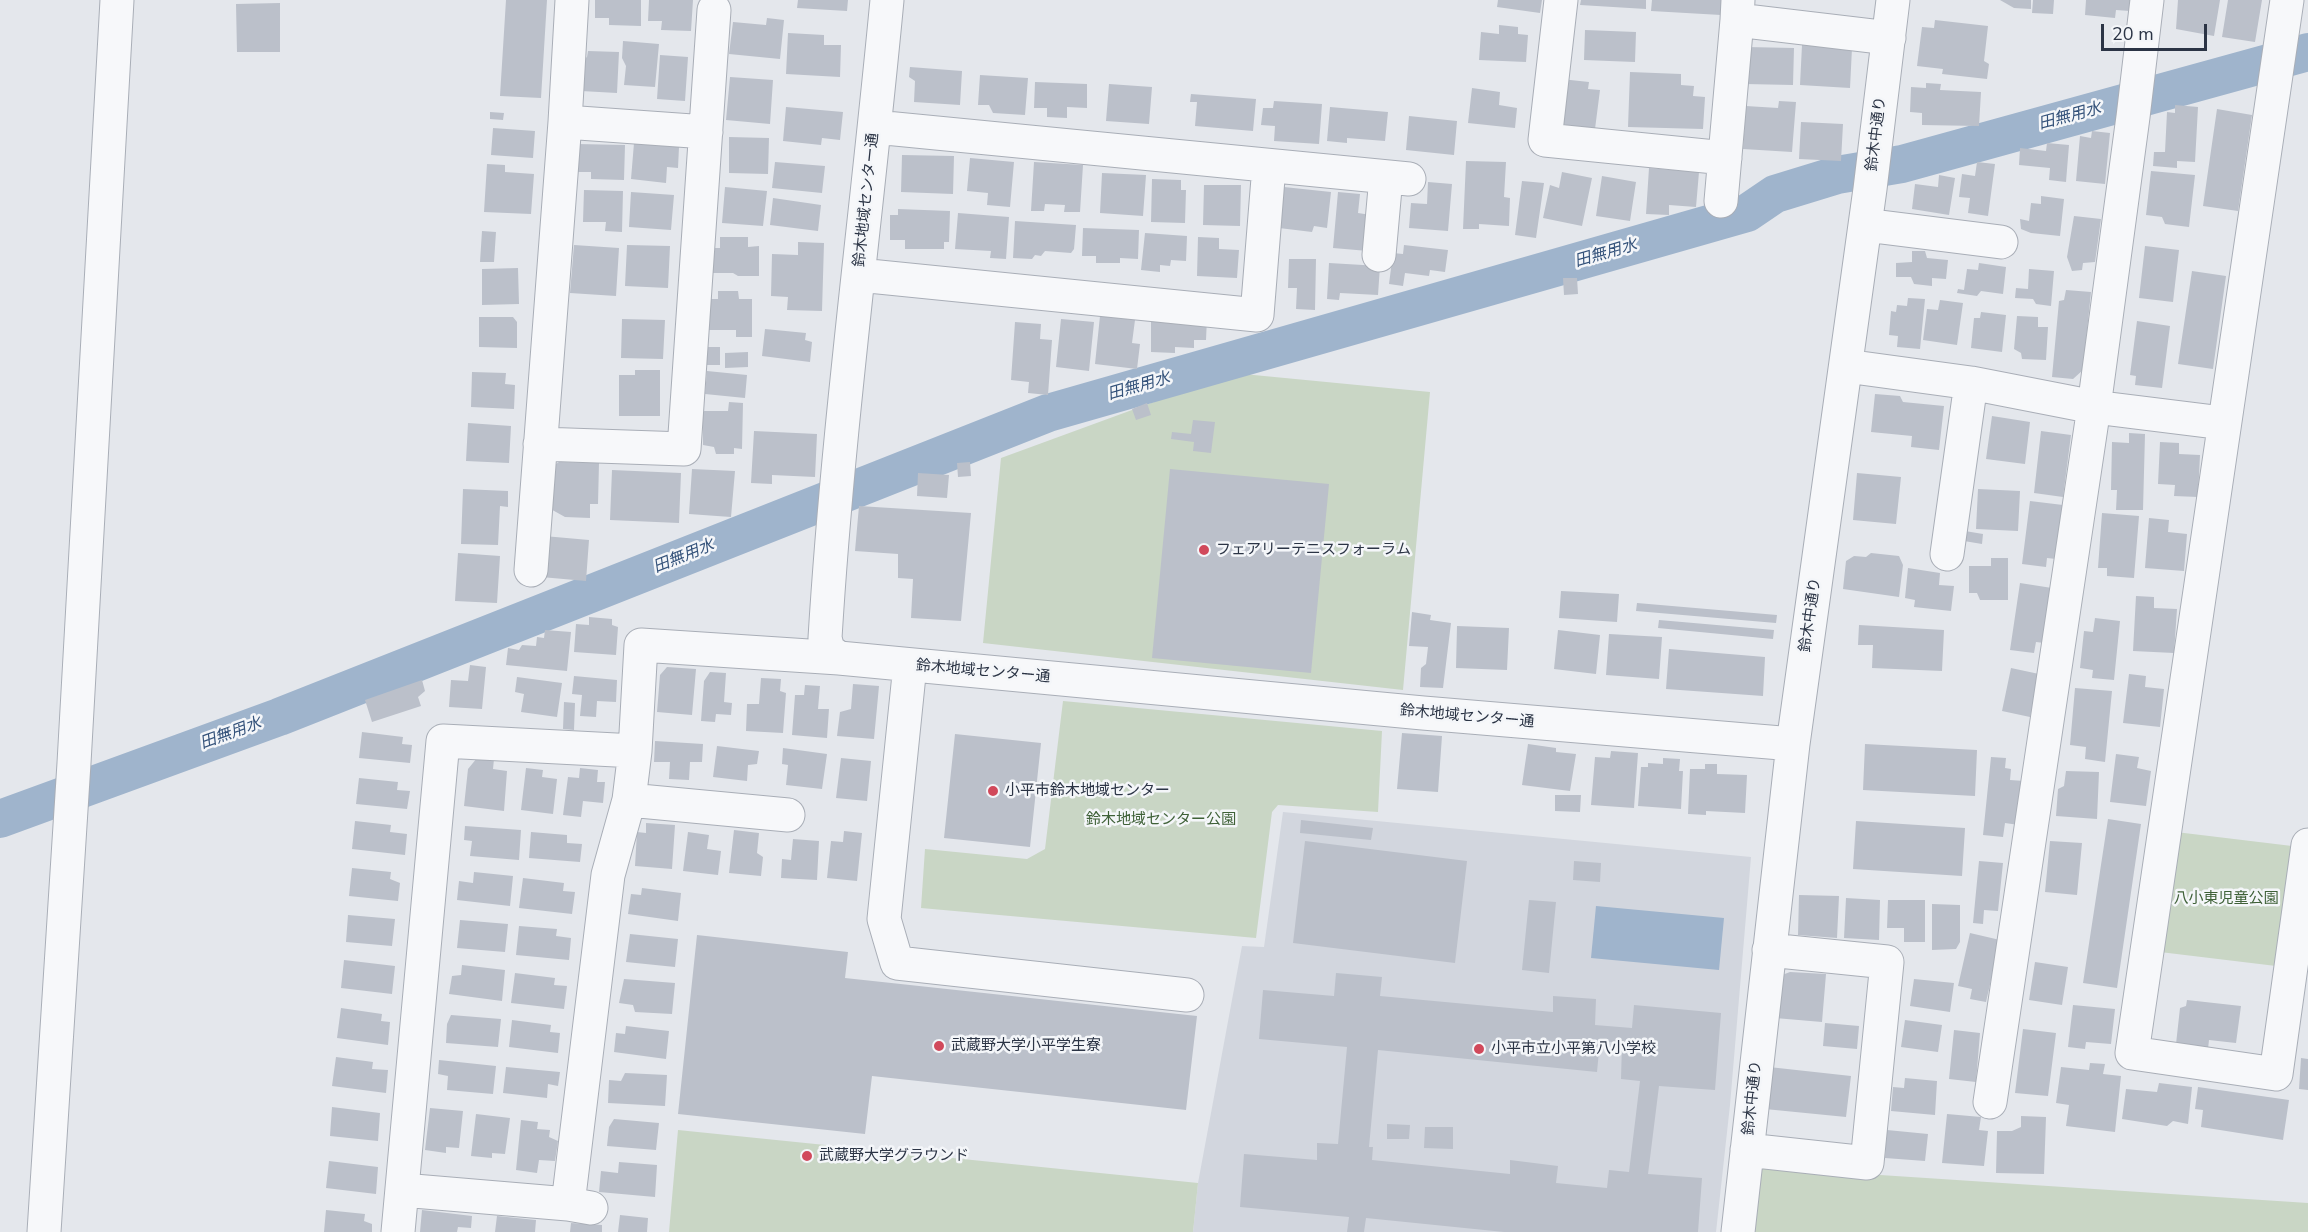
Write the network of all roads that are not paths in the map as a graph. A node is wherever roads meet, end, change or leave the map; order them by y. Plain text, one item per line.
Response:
1 (117, 0) edge
2 (572, 0) edge
3 (887, 0) edge
4 (1561, 0) edge
5 (1893, 0) edge
6 (2147, 0) edge
7 (2287, 0) edge
8 (714, 10) dead end
9 (1737, 10) edge
10 (1889, 38) junction
11 (565, 122) junction
12 (875, 126) junction
13 (706, 132) junction
14 (1725, 158) junction
15 (1269, 166) junction
16 (1721, 201) dead end
17 (1865, 225) junction
18 (2001, 242) dead end
19 (1379, 255) dead end
20 (859, 275) junction
21 (1846, 366) junction
22 (1971, 383) junction
23 (2094, 407) junction
24 (2223, 423) junction
25 (540, 444) junction
26 (1947, 554) dead end
27 (531, 570) dead end
28 (838, 658) junction
29 (910, 665) junction
30 (1793, 744) junction
31 (635, 751) junction
32 (629, 800) junction
33 (788, 815) dead end
34 (2308, 844) edge
35 (1769, 950) junction
36 (1187, 995) dead end
37 (1990, 1102) dead end
38 (1747, 1150) junction
39 (402, 1190) junction
40 (44, 1232) edge
41 (398, 1232) edge
42 (1738, 1232) edge

1 - 40 street
2 - 11 street
3 - 12 street, 鈴木地域センター通
4 - 14 street
5 - 10 street, 鈴木中通り
6 - 23 street
7 - 24 street
8 - 13 street
9 - 10 street
9 - 14 street
10 - 17 street, 鈴木中通り
11 - 13 street
11 - 25 street
12 - 15 street
12 - 20 street, 鈴木地域センター通
13 - 25 street
14 - 16 street
15 - 19 street
15 - 20 street
17 - 18 street
17 - 21 street, 鈴木中通り
20 - 28 street, 鈴木地域センター通
21 - 22 street
21 - 30 street, 鈴木中通り
22 - 23 street
22 - 26 street
23 - 24 street
23 - 37 street
24 - 34 street
25 - 27 street
28 - 29 street, 鈴木地域センター通
28 - 31 street
29 - 30 street, 鈴木地域センター通
29 - 36 street
30 - 35 street, 鈴木中通り
31 - 32 street
31 - 39 street
32 - 33 street
32 - 39 street
35 - 38 street, 鈴木中通り
35 - 38 street
38 - 42 street, 鈴木中通り
39 - 41 street

